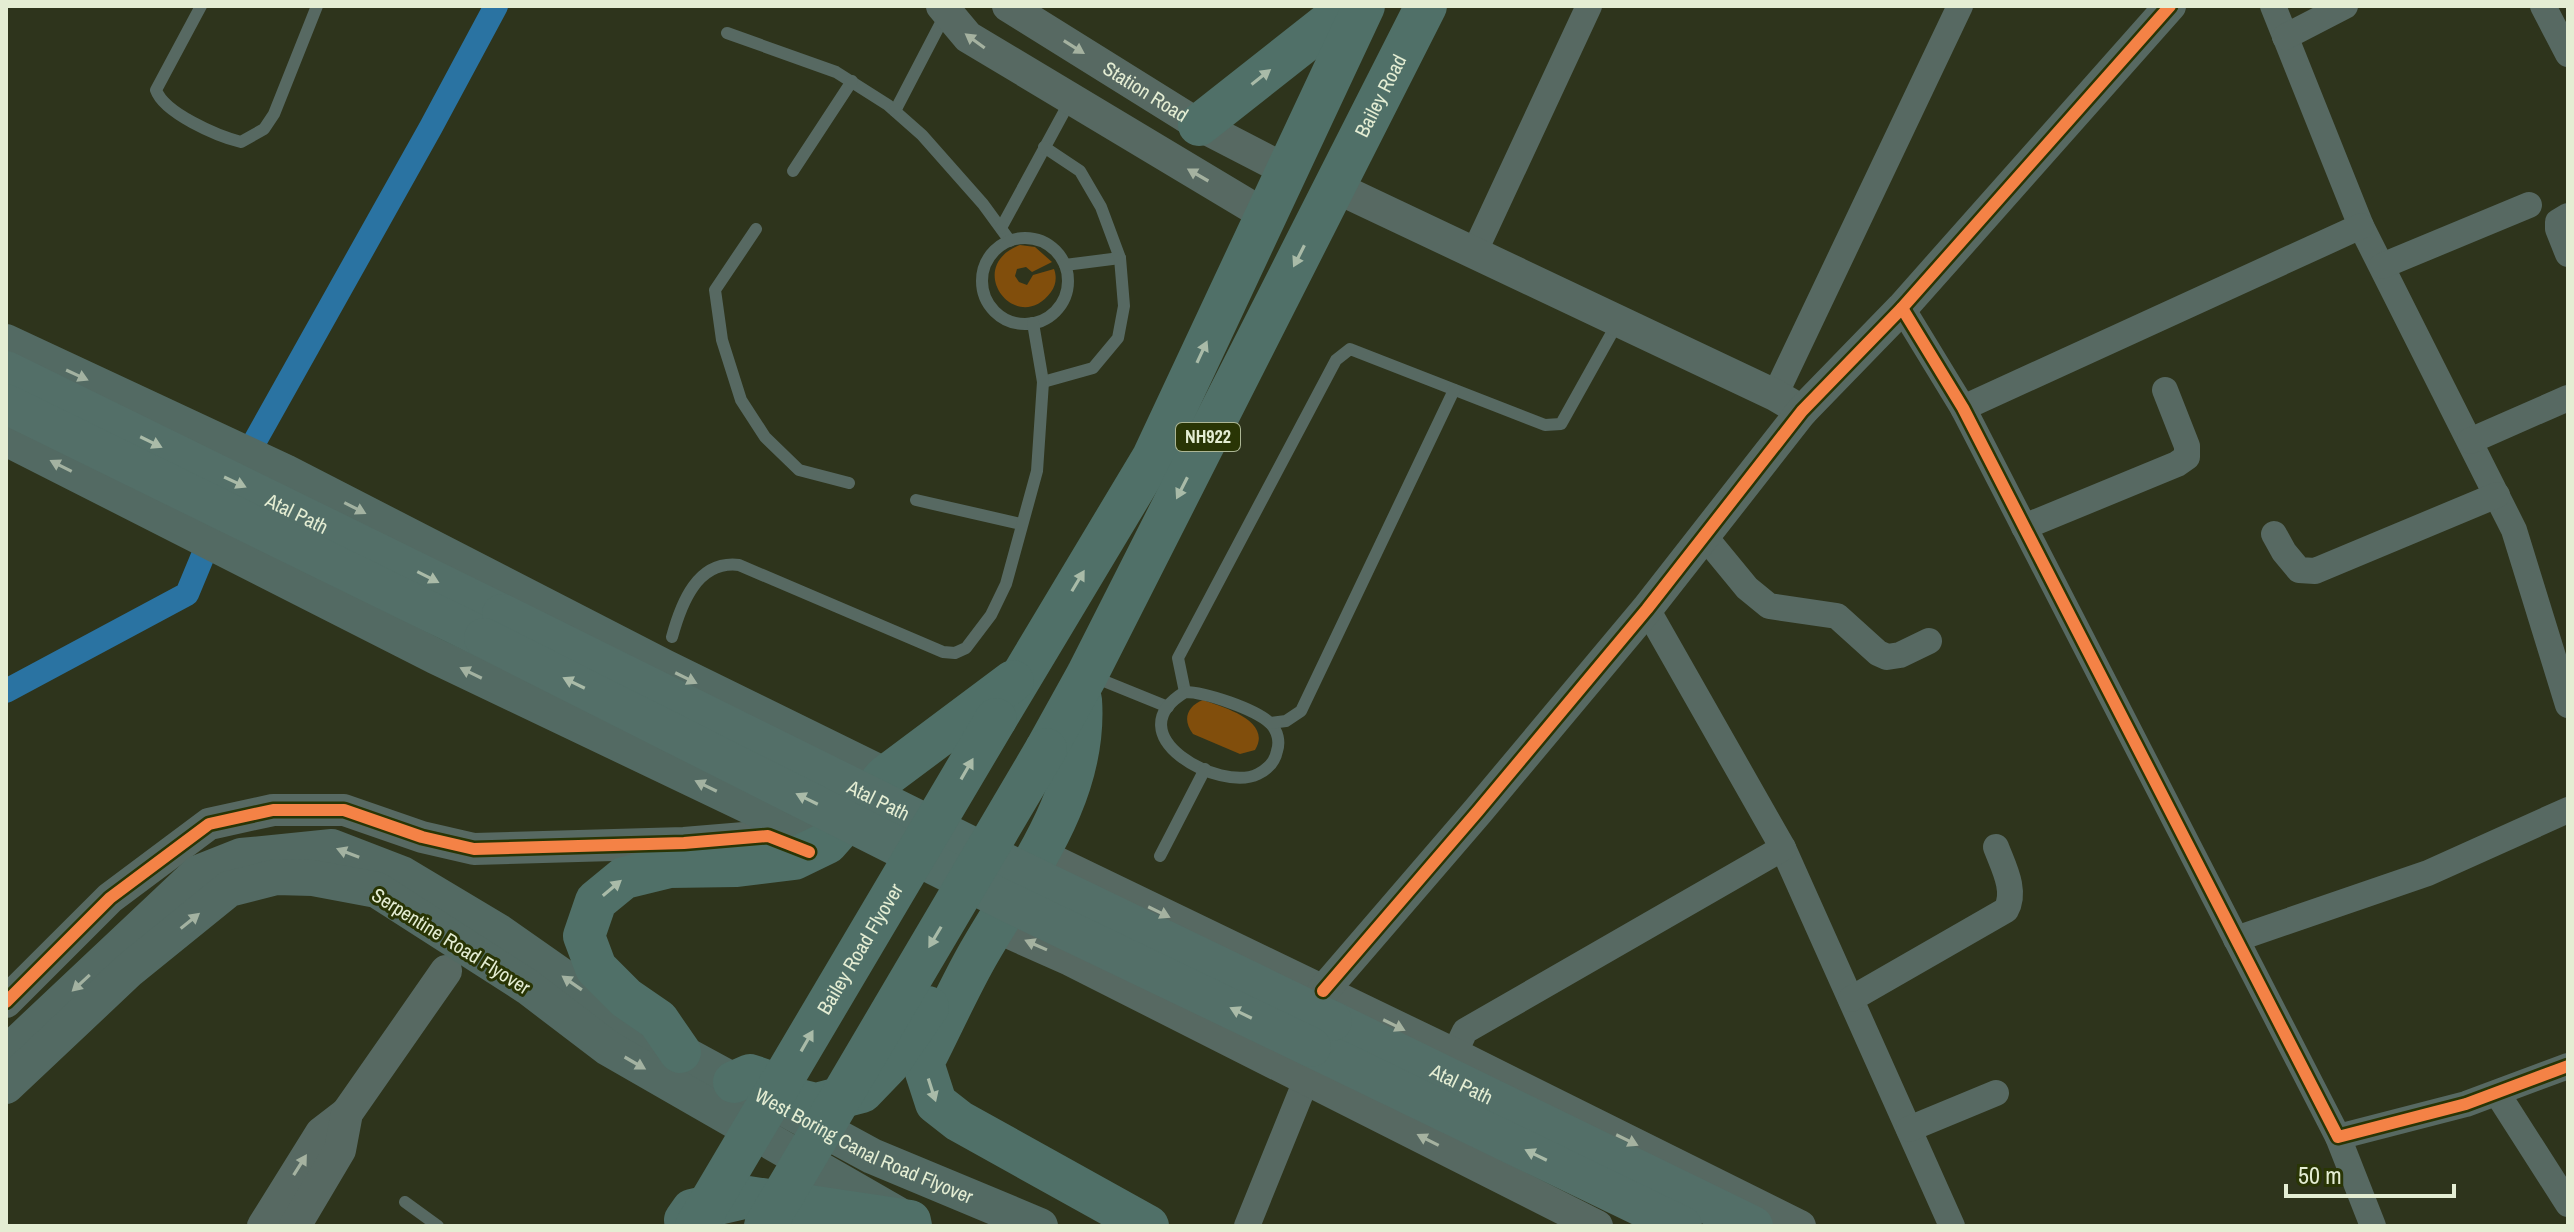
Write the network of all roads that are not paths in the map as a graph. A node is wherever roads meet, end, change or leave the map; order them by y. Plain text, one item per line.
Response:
1 (201, 6) edge
2 (317, 6) edge
3 (1008, 6) edge
4 (1350, 6) edge
5 (1364, 6) edge
6 (1426, 6) edge
7 (1589, 6) edge
8 (1960, 6) edge
9 (2170, 6) edge
10 (2273, 6) edge
11 (2345, 6) edge
12 (2543, 6) edge
13 (944, 9) edge
14 (727, 33) dead end
15 (2285, 37) junction
16 (2568, 54) edge
17 (852, 81) junction
18 (1070, 101) junction
19 (895, 111) junction
20 (1199, 125) junction
21 (1044, 147) junction
22 (1286, 170) junction
23 (793, 171) dead end
24 (1335, 187) junction
25 (2529, 205) dead end
26 (1265, 215) junction
27 (2568, 216) edge
28 (2361, 226) junction
29 (1001, 228) junction
30 (756, 229) dead end
31 (1010, 241) junction
32 (1474, 253) junction
33 (2568, 254) edge
34 (1120, 258) junction
35 (1065, 265) junction
36 (2382, 266) junction
37 (1902, 308) junction
38 (1618, 321) junction
39 (1033, 323) junction
40 (6, 342) edge
41 (6, 371) edge
42 (1043, 382) junction
43 (1454, 390) junction
44 (2165, 390) dead end
45 (2568, 398) edge
46 (1788, 403) junction
47 (6, 404) edge
48 (1963, 408) junction
49 (6, 438) edge
50 (2470, 441) junction
51 (195, 463) junction
52 (849, 483) dead end
53 (2497, 495) junction
54 (916, 500) dead end
55 (270, 517) junction
56 (1021, 524) junction
57 (2024, 527) junction
58 (2274, 534) dead end
59 (1705, 537) junction
60 (1647, 609) junction
61 (672, 637) dead end
62 (1929, 641) dead end
63 (2559, 648) edge
64 (1024, 673) junction
65 (1078, 690) junction
66 (1185, 692) junction
67 (2568, 705) edge
68 (1168, 707) junction
69 (1270, 723) junction
70 (1205, 769) junction
71 (886, 776) junction
72 (2568, 810) edge
73 (1996, 847) dead end
74 (1783, 848) junction
75 (810, 852) junction
76 (1039, 854) junction
77 (1160, 856) dead end
78 (1102, 885) junction
79 (996, 927) junction
80 (2236, 939) junction
81 (1070, 960) junction
82 (446, 971) dead end
83 (1851, 999) junction
84 (6, 1002) edge
85 (1318, 1034) junction
86 (680, 1052) junction
87 (6, 1054) edge
88 (1454, 1054) junction
89 (2568, 1066) edge
90 (734, 1082) junction
91 (6, 1086) edge
92 (1996, 1093) dead end
93 (2497, 1093) junction
94 (347, 1113) junction
95 (1909, 1129) junction
96 (2338, 1137) junction
97 (405, 1202) dead end
98 (2568, 1204) edge
99 (915, 1224) edge
100 (263, 1226) edge
101 (295, 1226) edge
102 (438, 1226) edge
103 (680, 1226) edge
104 (696, 1226) edge
105 (765, 1226) edge
106 (1040, 1226) edge
107 (1148, 1226) edge
108 (1247, 1226) edge
109 (1597, 1226) edge
110 (1682, 1226) edge
111 (1753, 1226) edge
112 (1800, 1226) edge
113 (1952, 1226) edge
114 (2373, 1226) edge

1 - 2 lane
3 -> 20 street, Station Road
20 -> 4 highway
5 - 22 highway, NH922
6 - 24 highway, Bailey Road / NH922
7 - 32 street
8 - 46 street
9 - 37 street
10 - 15 street
11 - 15 street
12 - 16 street
18 -> 13 street
13 - 19 lane
14 - 17 lane
15 - 28 street
17 - 19 lane
17 - 23 lane
18 - 21 lane
26 -> 18 street
19 - 29 lane
20 - 22 street, Station Road
21 - 29 lane
21 - 34 lane
22 - 26 highway, NH922
24 - 32 street
24 -> 65 highway, NH922
25 - 36 street
64 -> 26 highway, NH922
27 - 33 street
28 - 36 street
28 - 48 street
29 - 31 lane
30 - 52 lane
31 - 35 lane
31 - 39 lane
32 - 38 street
34 - 35 lane
34 - 42 lane
35 - 39 lane
36 - 50 street
37 - 46 street
37 - 48 street
38 - 43 lane
38 - 46 street
39 - 42 lane
40 -> 51 main road
41 -> 51 main road, Atal Path
42 - 56 lane
43 - 66 lane
43 - 69 lane
44 - 57 street
45 - 50 street
46 - 59 street
47 - 51 main road, Atal Path
48 - 57 street
55 -> 49 main road
50 - 53 street
51 - 55 main road, Atal Path
51 - 55 main road
53 - 58 street
53 - 63 street
54 - 56 lane
55 -> 71 main road
75 -> 55 main road
55 - 85 main road, Atal Path, bridge
56 - 61 lane
57 - 80 street
59 - 60 street
59 - 62 street
60 - 74 street
60 - 85 street
63 - 67 street
64 - 71 highway
104 -> 64 highway, Bailey Road Flyover / NH922, bridge
65 - 68 lane
65 - 76 highway
65 - 90 highway
65 -> 105 highway, NH922, bridge
66 - 68 lane
66 - 69 lane
68 - 70 lane
69 - 70 lane
70 - 77 lane
71 - 75 highway
72 - 80 street
73 - 83 street
74 - 83 street
74 - 88 street
75 - 84 street
86 -> 75 highway
76 - 78 street
76 - 79 highway
78 - 81 street
78 -> 85 street
81 -> 79 street
79 -> 107 highway
80 - 96 street
85 -> 81 street
82 - 94 street
83 - 95 street
85 -> 88 street
85 - 108 street
109 -> 85 street
110 -> 85 main road, Atal Path
85 - 111 main road, Atal Path
86 -> 87 main road, Serpentine Road Flyover
86 - 90 main road, Serpentine Road Flyover
88 -> 112 street
89 - 93 street
90 - 106 main road, West Boring Canal Road Flyover
91 -> 99 main road, Serpentine Road Flyover
92 - 95 street
93 - 96 street
93 - 98 street
100 -> 94 street
94 - 101 street
95 - 113 street
96 - 114 street
97 - 102 lane
99 - 103 highway

